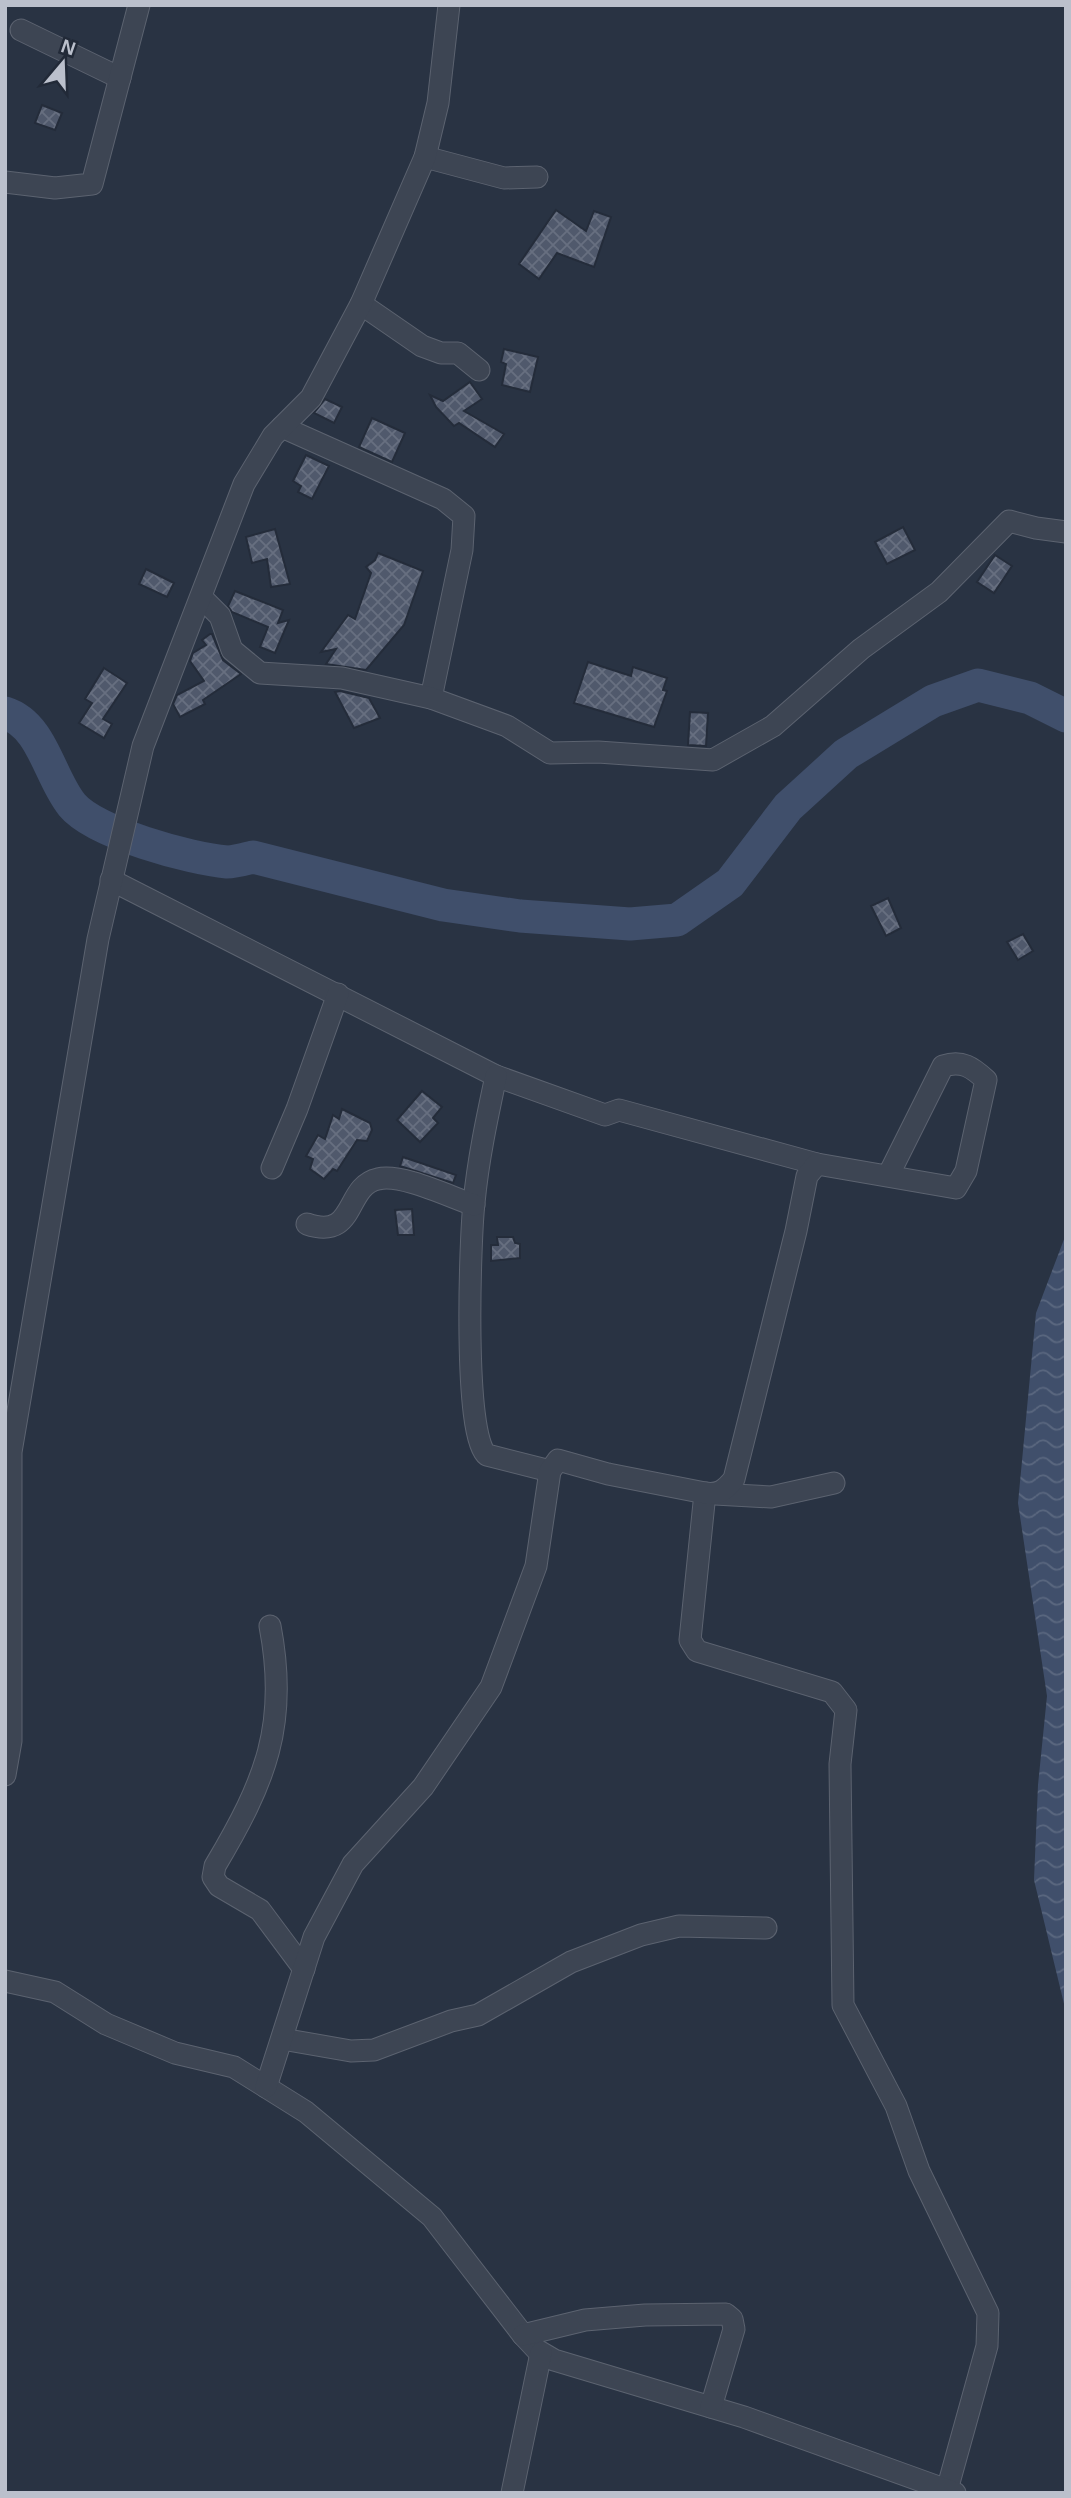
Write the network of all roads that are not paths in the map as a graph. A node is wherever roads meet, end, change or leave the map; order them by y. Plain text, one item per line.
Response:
1 (139, 5) edge
2 (449, 5) edge
3 (21, 30) dead end
4 (120, 78) junction
5 (425, 157) junction
6 (537, 177) dead end
7 (5, 182) edge
8 (361, 304) junction
9 (480, 370) dead end
10 (282, 427) junction
11 (1066, 532) edge
12 (202, 598) junction
13 (431, 698) junction
14 (113, 871) junction
15 (338, 993) junction
16 (496, 1076) junction
17 (817, 1164) junction
18 (272, 1168) dead end
19 (888, 1176) junction
20 (474, 1205) junction
21 (307, 1224) dead end
22 (551, 1471) junction
23 (834, 1483) dead end
24 (710, 1494) junction
25 (270, 1626) dead end
26 (5, 1775) edge
27 (766, 1928) dead end
28 (304, 1969) junction
29 (5, 1981) edge
30 (282, 2039) junction
31 (266, 2087) junction
32 (523, 2334) junction
33 (541, 2353) junction
34 (711, 2407) junction
35 (951, 2491) edge
36 (512, 2493) edge

1 - 4 street
2 - 5 street
3 - 4 street
4 - 7 street
5 - 6 street
5 - 8 street
8 - 9 street
8 - 10 street
10 - 12 street
10 - 13 street
11 - 13 street
12 - 13 street
12 - 14 street
14 - 15 street
14 - 26 street
15 - 16 street
15 - 18 street
16 - 17 street
16 - 20 street
17 - 19 street
17 - 24 street
19 - 19 street
20 - 21 street
20 - 22 street
22 - 24 street
22 - 28 street
23 - 24 street
24 - 35 street
25 - 28 street
27 - 30 street
28 - 30 street
29 - 31 street
30 - 31 street
31 - 32 street
32 - 33 street
32 - 34 street
33 - 34 street
33 - 36 street
34 - 35 street

